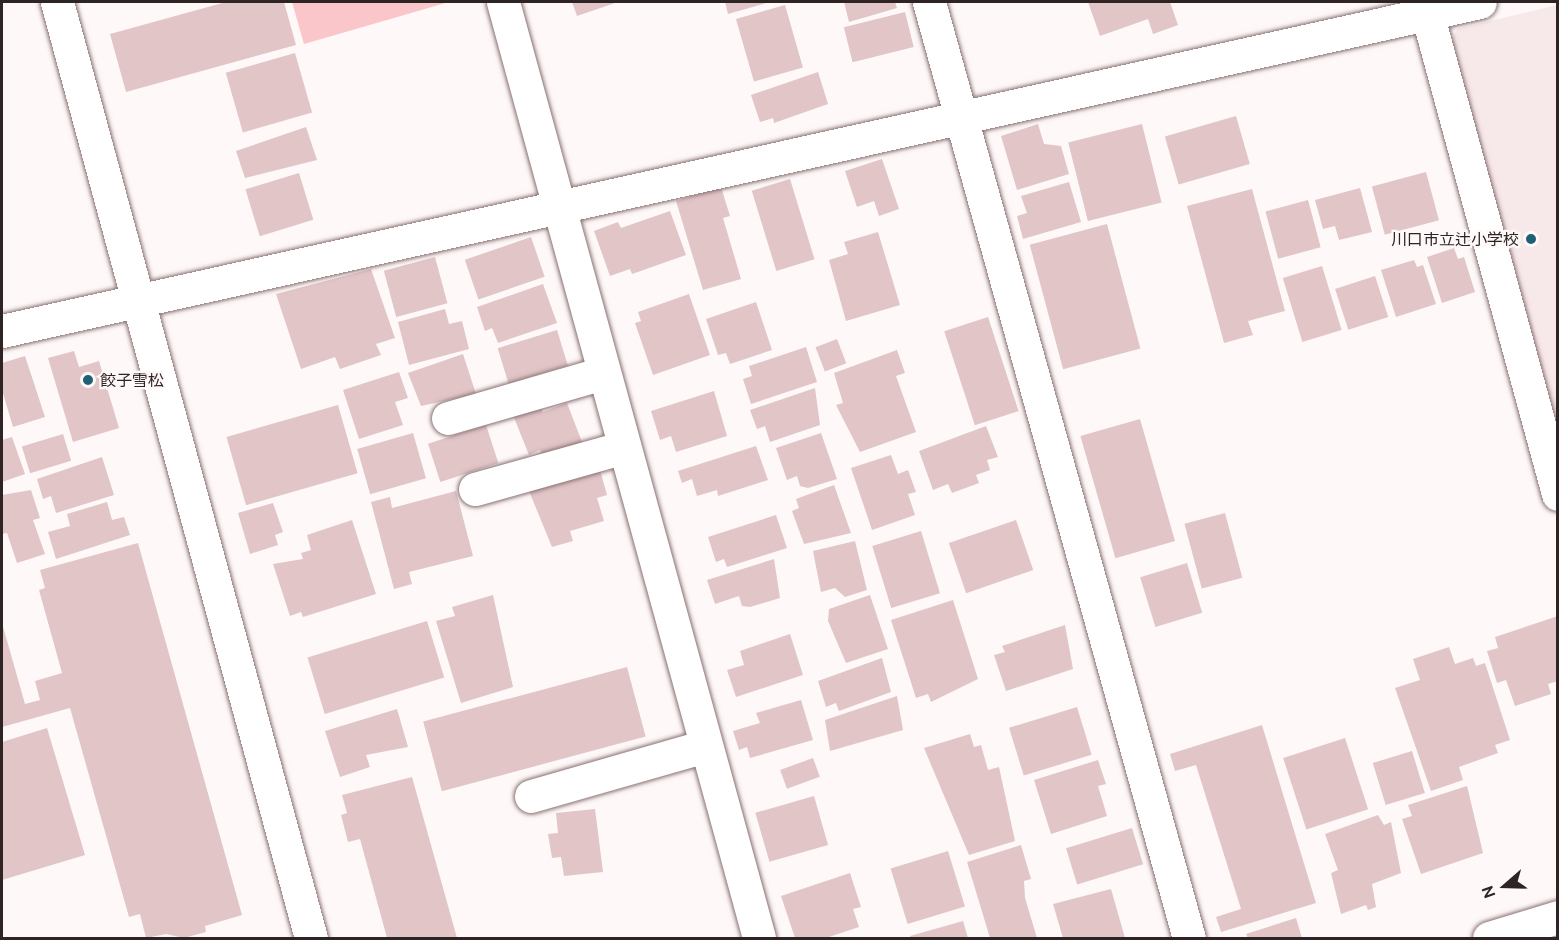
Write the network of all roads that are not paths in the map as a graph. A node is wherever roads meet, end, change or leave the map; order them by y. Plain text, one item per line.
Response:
1 (57, 2) edge
2 (503, 2) edge
3 (929, 2) edge
4 (1480, 2) edge
5 (1426, 8) edge
6 (960, 114) junction
7 (558, 203) junction
8 (139, 301) junction
9 (2, 331) edge
10 (603, 373) junction
11 (448, 418) dead end
12 (624, 447) junction
13 (475, 489) dead end
14 (1557, 494) edge
15 (705, 746) junction
16 (531, 796) dead end
17 (1557, 917) edge
18 (311, 939) edge
19 (759, 939) edge
20 (1189, 939) edge
21 (1489, 939) edge

1 - 8 street
2 - 7 street
3 - 6 street
4 - 5 street
5 - 6 street
5 - 14 street
6 - 7 street
6 - 20 street
7 - 8 street
7 - 10 street
8 - 9 street
8 - 18 street
10 - 11 street
10 - 12 street
12 - 13 street
12 - 15 street
15 - 16 street
15 - 19 street
17 - 21 street

